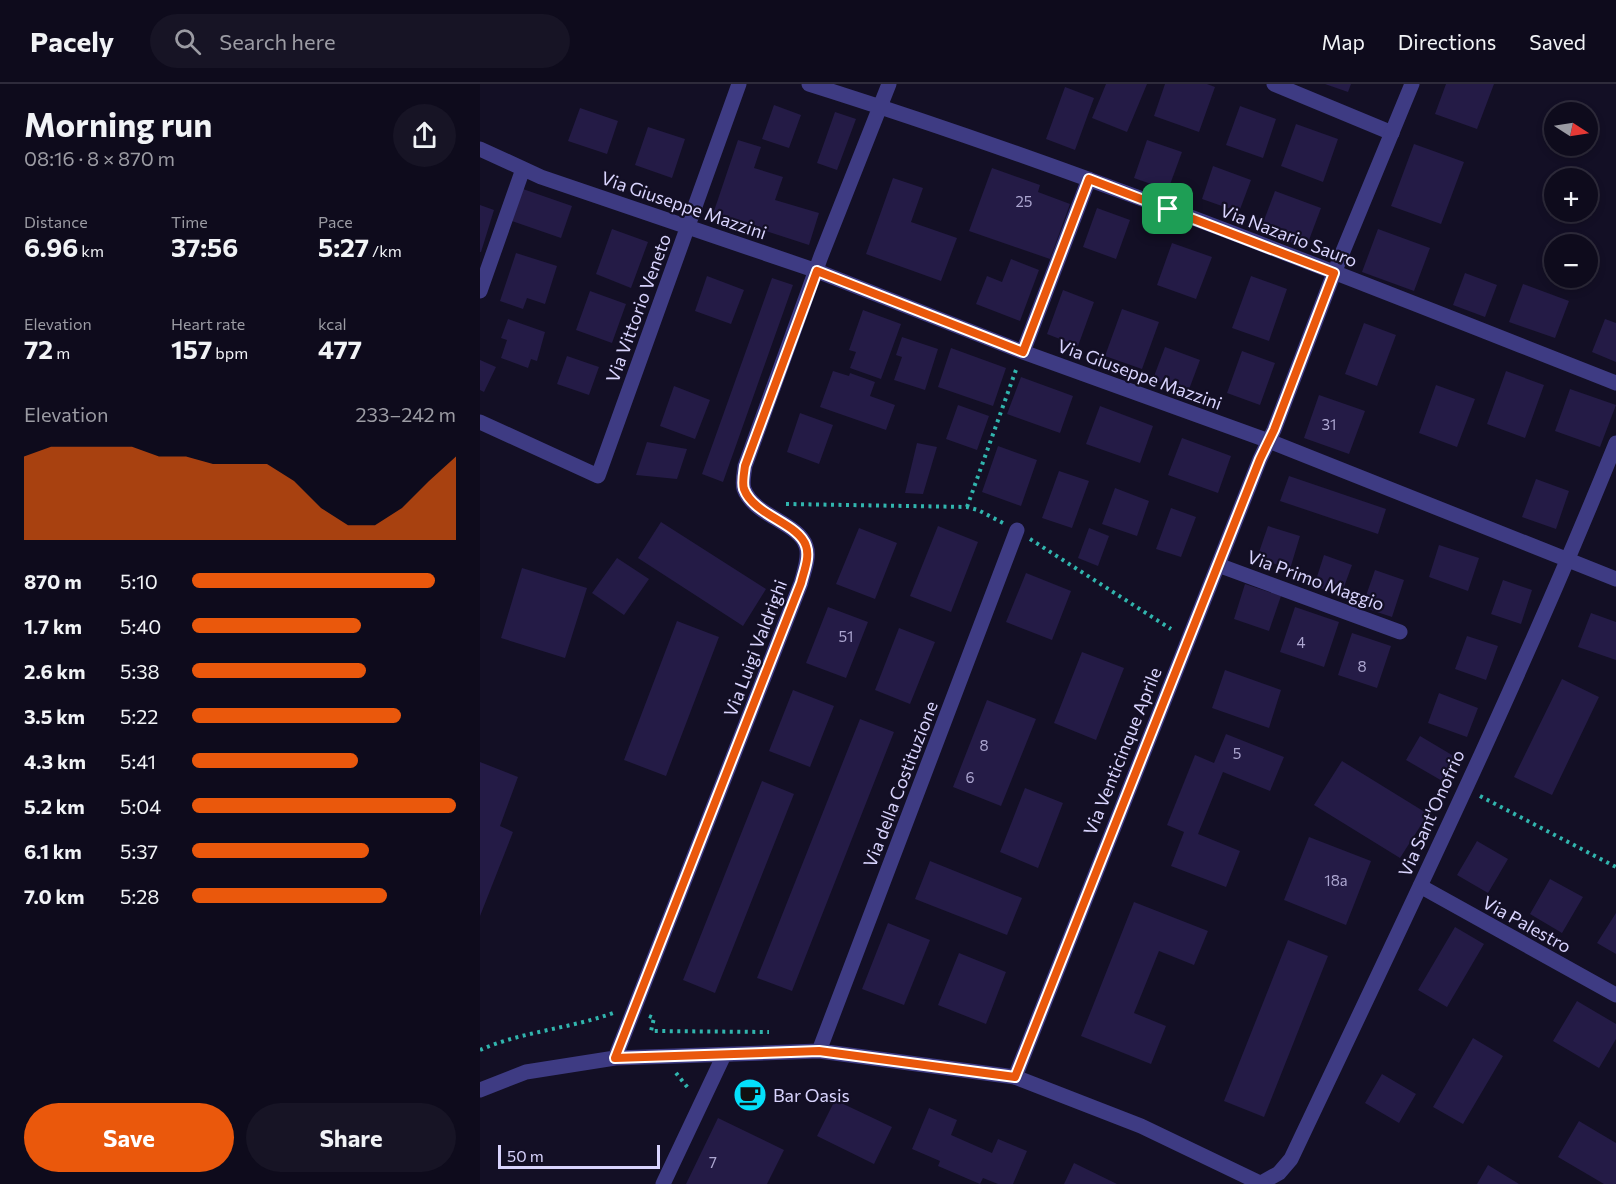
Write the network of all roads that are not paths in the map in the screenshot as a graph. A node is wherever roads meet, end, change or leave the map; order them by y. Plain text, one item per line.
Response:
1 (739, 84) edge
2 (809, 84) edge
3 (889, 84) edge
4 (1274, 84) edge
5 (1412, 84) edge
6 (880, 106) junction
7 (1392, 133) junction
8 (480, 149) edge
9 (523, 169) junction
10 (1089, 179) junction
11 (688, 226) junction
12 (817, 271) junction
13 (1334, 273) junction
14 (480, 291) edge
15 (1023, 352) junction
16 (1616, 383) edge
17 (480, 422) edge
18 (1269, 441) junction
19 (1616, 443) edge
20 (1017, 530) road end
21 (1568, 560) junction
22 (1218, 565) junction
23 (1616, 579) edge
24 (1400, 632) dead end
25 (1419, 886) junction
26 (1616, 995) edge
27 (819, 1051) junction
28 (724, 1055) junction
29 (615, 1058) junction
30 (1015, 1077) junction
31 (480, 1090) edge
32 (1262, 1183) edge
33 (663, 1184) edge

1 - 11 street, Via Vittorio Veneto
2 - 6 street, Via Nazario Sauro
3 - 6 street
4 - 7 street
5 - 7 street, Via Venticinque Aprile
6 - 10 street, Via Nazario Sauro
6 - 12 street
7 - 13 street, Via Venticinque Aprile
8 - 9 street, Via Giuseppe Mazzini
9 - 11 street, Via Giuseppe Mazzini
9 - 14 street
10 - 13 street, Via Nazario Sauro
10 - 15 street
11 - 12 street, Via Giuseppe Mazzini
11 - 17 street, Via Vittorio Veneto
12 - 15 street, Via Giuseppe Mazzini
12 - 29 street, Via Luigi Valdrighi
13 - 16 street, Via Nazario Sauro
13 - 18 street, Via Venticinque Aprile
15 - 18 street, Via Giuseppe Mazzini
18 - 21 street, Via Giuseppe Mazzini
18 - 22 street, Via Venticinque Aprile
19 - 21 street, Via Sant'Onofrio
20 - 27 street, Via della Costituzione
21 - 23 street, Via Giuseppe Mazzini
21 - 25 street, Via Sant'Onofrio
22 - 24 street, Via Primo Maggio
22 - 30 street, Via Venticinque Aprile
25 - 26 street, Via Palestro
25 - 32 street, Via Sant'Onofrio
27 - 28 street
27 - 30 street
28 - 29 street
28 - 33 street
29 - 31 street
30 - 32 street

